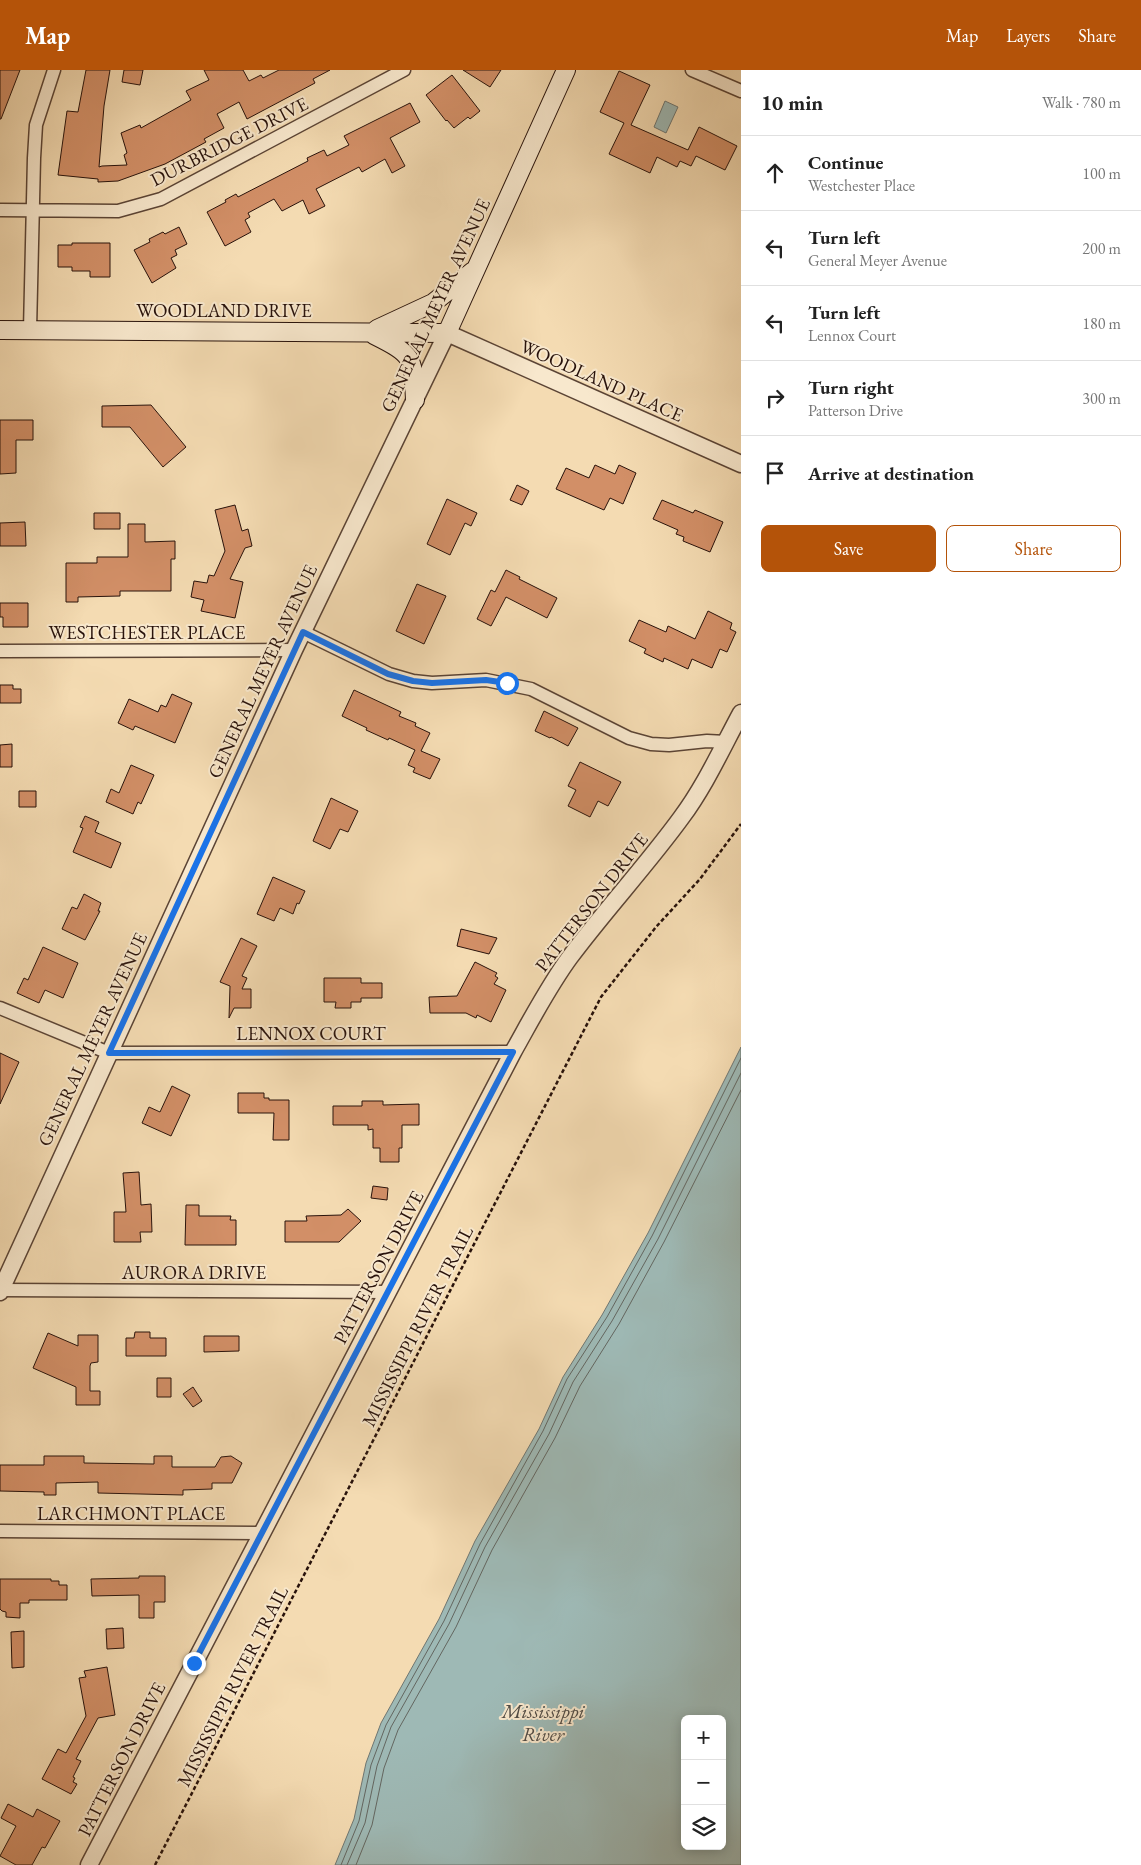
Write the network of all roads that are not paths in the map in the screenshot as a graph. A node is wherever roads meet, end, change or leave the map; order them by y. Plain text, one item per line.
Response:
1 (54, 70) edge
2 (404, 70) edge
3 (566, 70) edge
4 (692, 70) edge
5 (741, 91) edge
6 (0, 210) edge
7 (32, 210) junction
8 (477, 268) junction
9 (0, 330) edge
10 (30, 330) junction
11 (369, 332) junction
12 (447, 333) junction
13 (415, 400) junction
14 (741, 464) edge
15 (303, 632) junction
16 (294, 650) junction
17 (0, 651) edge
18 (741, 713) edge
19 (726, 742) junction
20 (0, 1008) edge
21 (513, 1052) junction
22 (109, 1053) junction
23 (0, 1290) edge
24 (387, 1292) junction
25 (0, 1531) edge
26 (261, 1533) junction
27 (89, 1865) edge

1 - 7 street
2 - 7 street, DURBRIDGE DRIVE
3 - 8 main road, GENERAL MEYER AVENUE
4 - 5 street
6 - 7 street, DURBRIDGE DRIVE
7 - 10 street
8 - 11 main road
8 - 12 main road, GENERAL MEYER AVENUE
9 - 10 main road, WOODLAND DRIVE
10 - 11 main road, WOODLAND DRIVE
11 - 12 main road, WOODLAND DRIVE
11 - 13 main road
12 - 13 street, GENERAL MEYER AVENUE
12 - 14 street, WOODLAND PLACE
13 - 15 street, GENERAL MEYER AVENUE
15 - 16 street, GENERAL MEYER AVENUE
15 - 19 street
16 - 17 street, WESTCHESTER PLACE
16 - 22 street, GENERAL MEYER AVENUE
18 - 19 street, PATTERSON DRIVE
19 - 21 street, PATTERSON DRIVE
20 - 22 street
21 - 22 street, LENNOX COURT
21 - 24 street, PATTERSON DRIVE
22 - 23 street, GENERAL MEYER AVENUE
23 - 24 street, AURORA DRIVE
24 - 26 street, PATTERSON DRIVE
25 - 26 street, LARCHMONT PLACE
26 - 27 street, PATTERSON DRIVE

